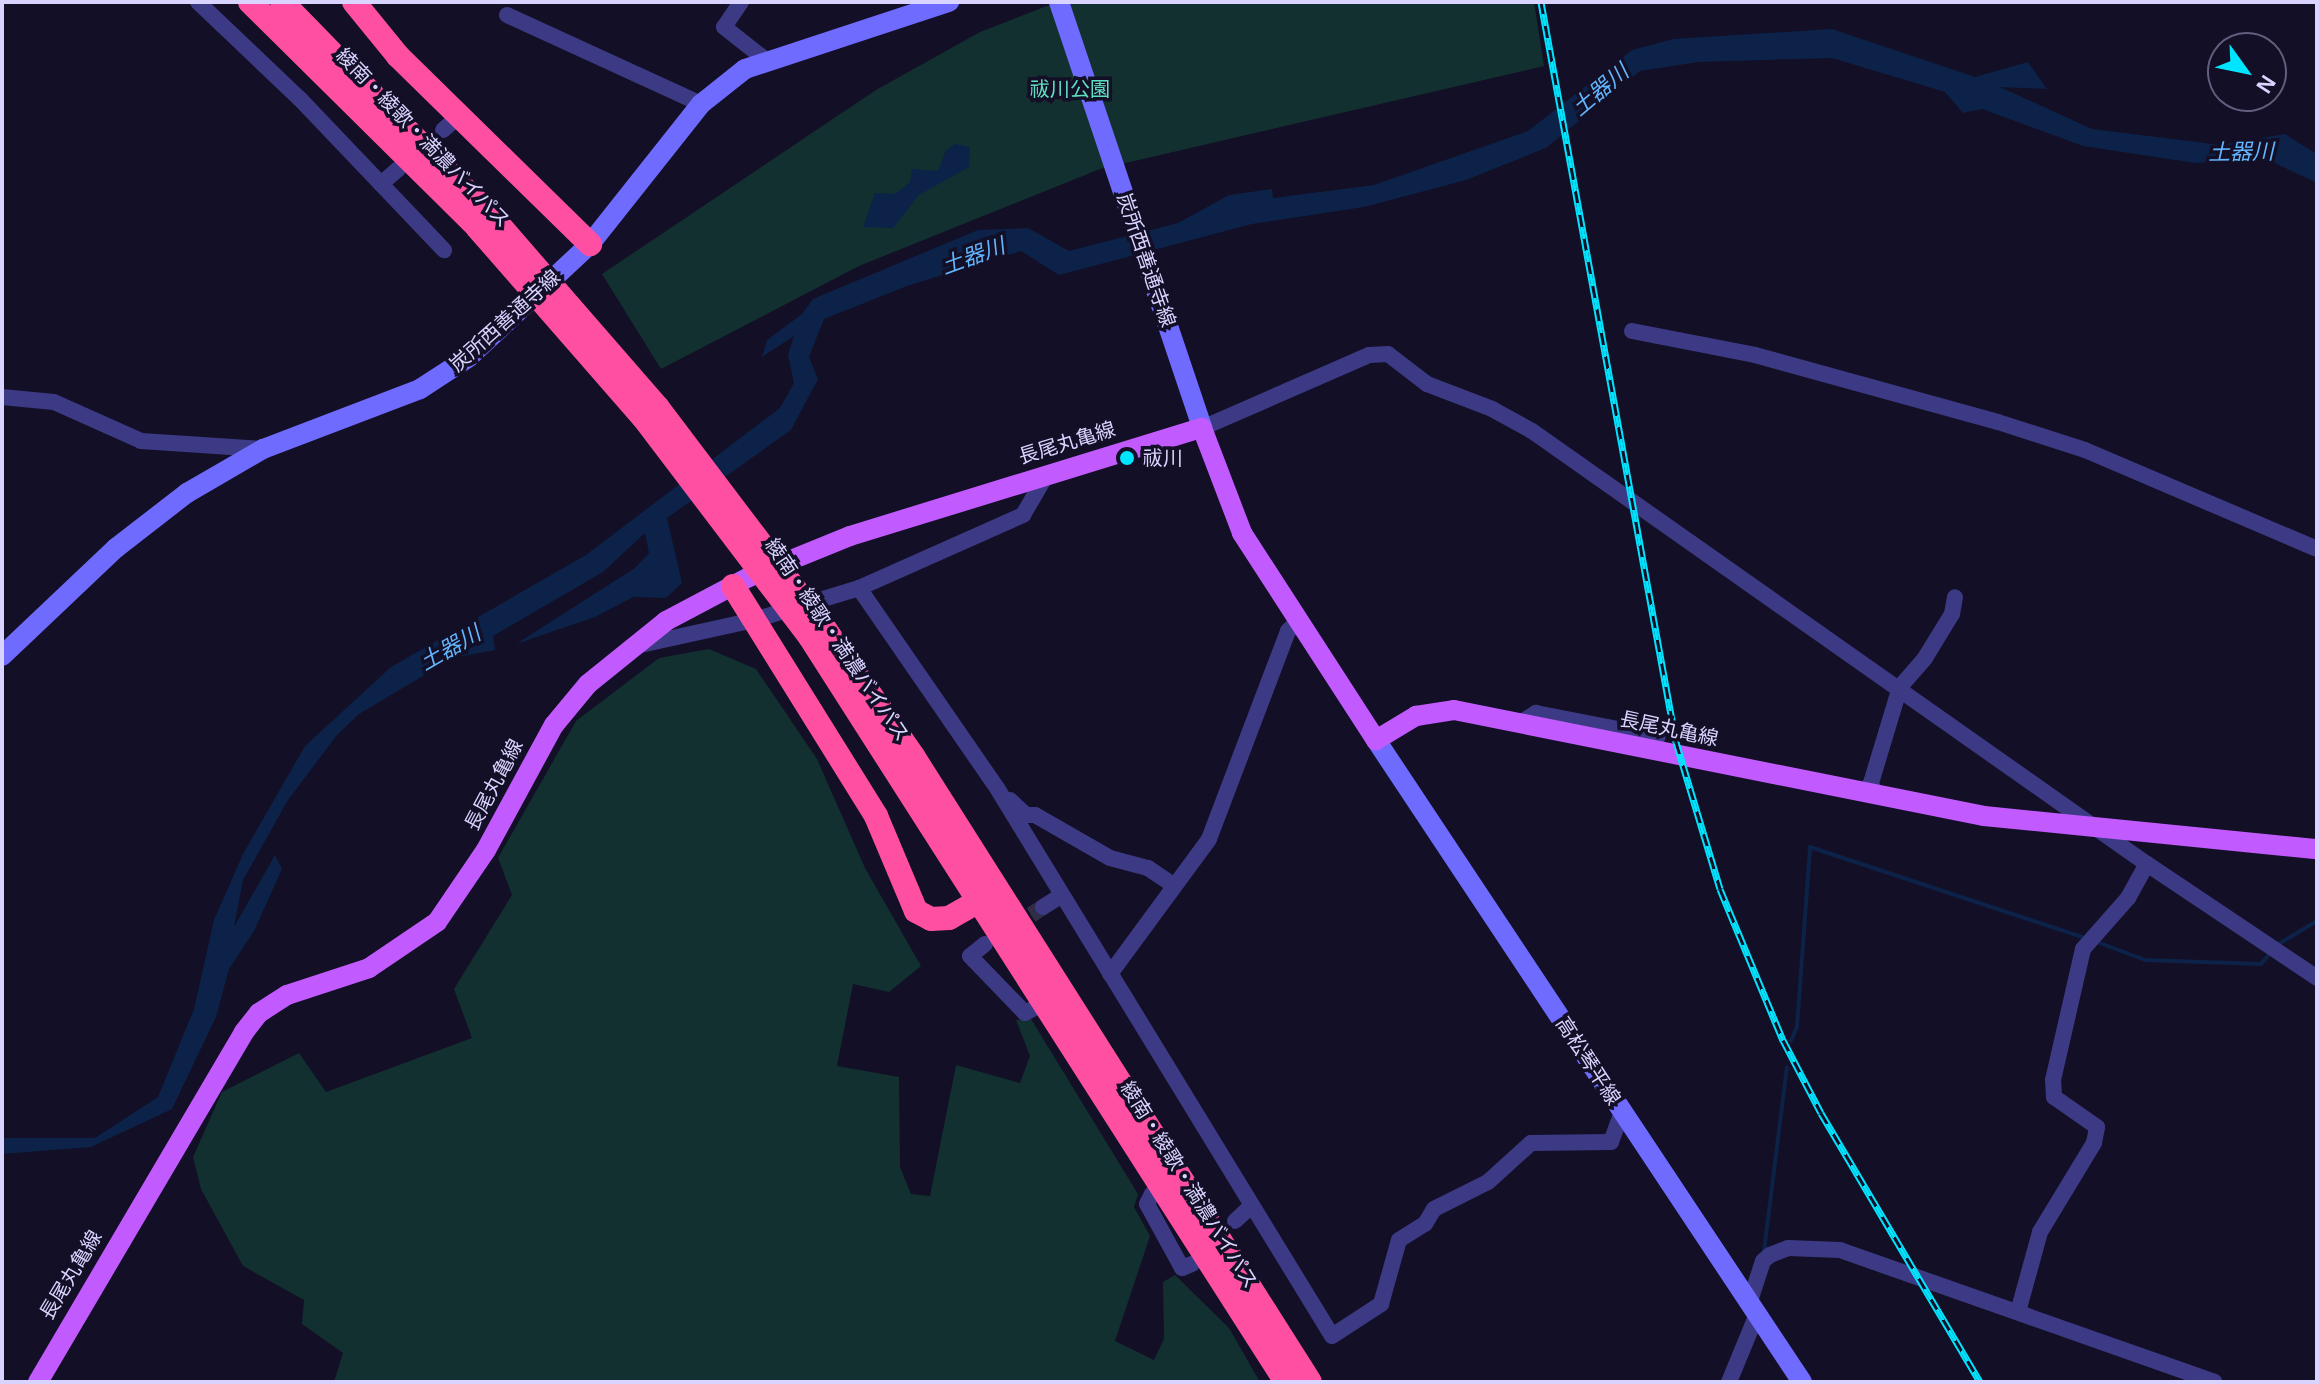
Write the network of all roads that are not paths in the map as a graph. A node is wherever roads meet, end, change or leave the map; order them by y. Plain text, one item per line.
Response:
1 (198, 2) edge
2 (251, 2) edge
3 (282, 2) edge
4 (354, 2) edge
5 (949, 2) edge
6 (1060, 5) edge
7 (741, 9) edge
8 (507, 15) dead end
9 (767, 61) junction
10 (701, 104) junction
11 (398, 169) dead end
12 (381, 184) junction
13 (485, 222) junction
14 (590, 244) junction
15 (444, 250) dead end
16 (1632, 331) dead end
17 (2, 397) edge
18 (1199, 419) junction
19 (263, 449) junction
20 (1047, 474) junction
21 (2317, 549) edge
22 (733, 586) junction
23 (859, 588) junction
24 (1955, 597) dead end
25 (754, 620) junction
26 (1296, 623) junction
27 (635, 646) junction
28 (2, 656) edge
29 (1900, 687) junction
30 (1522, 722) junction
31 (1658, 737) dead end
32 (1376, 740) junction
33 (997, 788) junction
34 (1875, 796) junction
35 (2099, 828) junction
36 (2317, 849) edge
37 (2147, 864) junction
38 (1175, 886) junction
39 (1062, 895) junction
40 (988, 896) junction
41 (1043, 907) tunnel mouth
42 (985, 944) dead end
43 (1110, 974) junction
44 (2317, 978) edge
45 (1044, 1003) junction
46 (1622, 1112) junction
47 (1170, 1183) junction
48 (1252, 1205) junction
49 (1235, 1221) dead end
50 (1192, 1264) dead end
51 (1753, 1309) junction
52 (2018, 1312) junction
53 (36, 1382) edge
54 (1286, 1382) edge
55 (1310, 1382) edge
56 (1729, 1382) edge
57 (1802, 1382) edge
58 (2214, 1382) edge

1 - 12 street
2 - 13 highway, 綾南・綾歌・満濃バイパス
3 - 13 highway, 綾南・綾歌・満濃バイパス
4 - 14 highway
5 - 9 main road, 炭所西善通寺線
6 - 18 main road, 炭所西善通寺線
7 - 9 street
8 - 10 street
9 - 10 main road, 炭所西善通寺線
10 - 14 main road, 炭所西善通寺線
11 - 12 street
12 - 15 street
13 - 40 highway, 綾南・綾歌・満濃バイパス, bridge
14 - 19 main road, 炭所西善通寺線
16 - 21 street
17 - 19 street
18 - 20 main road, 長尾丸亀線
18 - 26 main road
18 - 29 street
19 - 28 main road, 炭所西善通寺線
20 - 22 main road, 長尾丸亀線
20 - 23 street
22 - 25 highway
22 - 27 main road, 長尾丸亀線
23 - 25 street
23 - 33 street
24 - 29 street
25 - 27 street
25 - 40 highway
26 - 32 main road
26 - 38 street
27 - 53 main road, 長尾丸亀線
29 - 34 street
29 - 35 street
30 - 31 street
30 - 32 main road, 長尾丸亀線
30 - 34 main road, 長尾丸亀線
32 - 46 main road, 高松琴平線
33 - 38 street
33 - 39 street
34 - 35 main road, 長尾丸亀線
35 - 36 main road, 長尾丸亀線
35 - 37 street
37 - 44 street
37 - 52 street
38 - 43 street
39 - 41 street
39 - 43 street
40 - 45 highway, 綾南・綾歌・満濃バイパス
40 - 47 highway, 綾南・綾歌・満濃バイパス
42 - 45 street
43 - 48 street
45 - 47 highway, 綾南・綾歌・満濃バイパス
46 - 48 street
46 - 51 main road, 高松琴平線
47 - 50 street
47 - 54 highway, 綾南・綾歌・満濃バイパス
47 - 55 highway, 綾南・綾歌・満濃バイパス
48 - 49 street
51 - 52 street
51 - 56 street
51 - 57 main road, 高松琴平線
52 - 58 street

